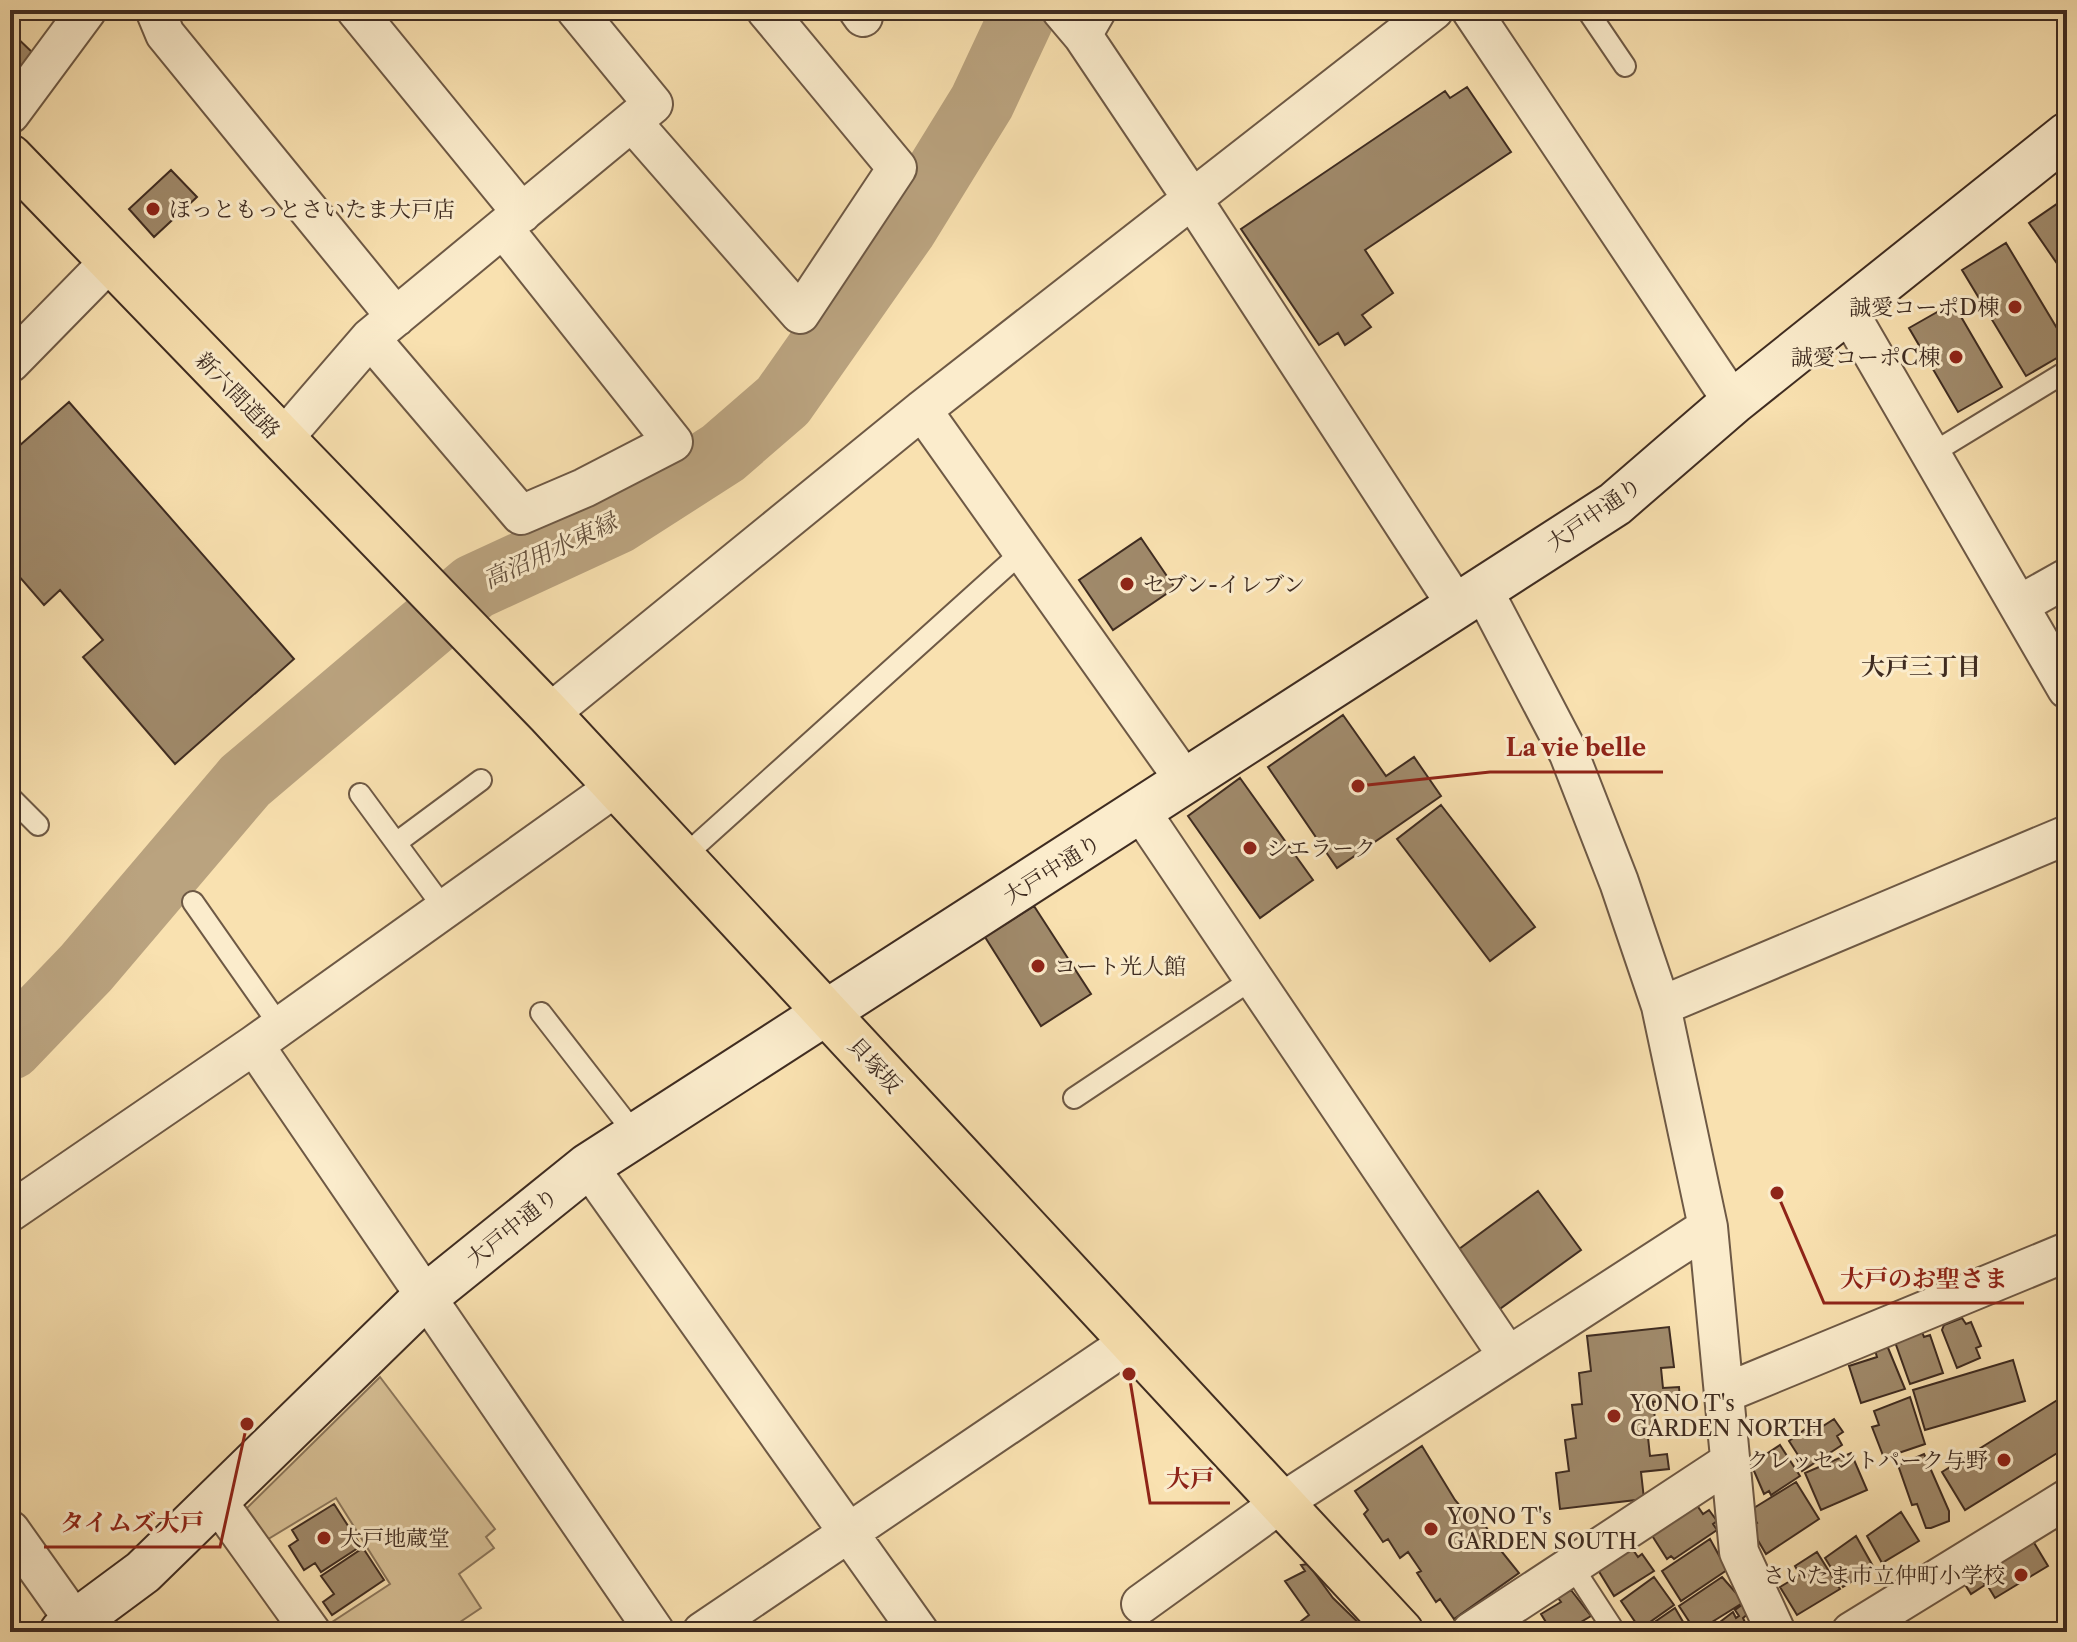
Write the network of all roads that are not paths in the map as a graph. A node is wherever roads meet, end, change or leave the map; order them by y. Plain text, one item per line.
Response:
1 (87, 10) edge
2 (155, 10) edge
3 (356, 10) edge
4 (576, 10) edge
5 (766, 10) edge
6 (1061, 10) edge
7 (1107, 10) edge
8 (1434, 10) edge
9 (1471, 10) edge
10 (1587, 10) edge
11 (1088, 43) junction
12 (1625, 66) dead end
13 (10, 114) edge
14 (632, 122) junction
15 (2067, 135) edge
16 (10, 157) edge
17 (1192, 200) junction
18 (513, 220) junction
19 (110, 261) junction
20 (1848, 311) junction
21 (383, 328) junction
22 (10, 363) edge
23 (2067, 371) edge
24 (1733, 402) junction
25 (922, 410) junction
26 (282, 440) junction
27 (1931, 454) junction
28 (1022, 552) junction
29 (2067, 578) edge
30 (1470, 598) junction
31 (2019, 605) junction
32 (467, 631) joint
33 (2067, 689) edge
34 (549, 714) junction
35 (481, 780) dead end
36 (1186, 782) junction
37 (614, 788) junction
38 (360, 794) dead end
39 (10, 797) edge
40 (1141, 812) junction
41 (38, 825) dead end
42 (2067, 835) edge
43 (396, 843) junction
44 (681, 859) junction
45 (193, 902) dead end
46 (443, 907) junction
47 (1254, 978) junction
48 (1661, 1006) junction
49 (825, 1012) junction
50 (541, 1013) dead end
51 (267, 1036) junction
52 (1074, 1098) dead end
53 (635, 1134) junction
54 (588, 1166) junction
55 (10, 1212) edge
56 (1708, 1227) junction
57 (2067, 1252) edge
58 (424, 1298) junction
59 (1133, 1340) junction
60 (1508, 1356) junction
61 (1725, 1393) junction
62 (1728, 1463) junction
63 (2067, 1499) edge
64 (217, 1501) junction
65 (1281, 1503) junction
66 (10, 1530) edge
67 (847, 1531) junction
68 (1572, 1566) junction
69 (1141, 1604) dead end
70 (69, 1627) edge
71 (311, 1632) edge
72 (655, 1632) edge
73 (702, 1632) edge
74 (919, 1632) edge
75 (1401, 1632) edge
76 (1471, 1632) edge
77 (1615, 1632) edge
78 (1776, 1632) edge
79 (1851, 1632) edge

1 - 13 street
2 - 21 street
3 - 18 street
4 - 14 street
5 - 14 street
6 - 11 street
7 - 11 lane
8 - 17 street
9 - 24 street
10 - 12 lane
11 - 17 street
14 - 18 street
15 - 20 street, 大戸中通り
16 - 19 main road, 新六間道路
17 - 25 street
17 - 30 street
18 - 21 street
18 - 21 street
19 - 22 street
19 - 26 main road, 新六間道路
20 - 24 street, 大戸中通り
20 - 27 street
21 - 26 street
23 - 27 lane
24 - 30 street, 大戸中通り
25 - 28 street
25 - 34 street
26 - 32 main road, 新六間道路
27 - 31 street
28 - 36 street
28 - 44 lane
29 - 31 street
30 - 36 street, 大戸中通り
30 - 48 street
31 - 33 street
32 - 34 main road, 貝塚坂
34 - 37 main road, 貝塚坂
35 - 43 lane
36 - 40 street, 大戸中通り
37 - 44 main road, 貝塚坂
37 - 46 street
38 - 43 lane
39 - 41 lane
40 - 47 street
40 - 49 street, 大戸中通り
42 - 48 street
43 - 46 lane
44 - 49 main road, 貝塚坂
45 - 51 lane
46 - 51 street
47 - 52 lane
47 - 60 street
48 - 56 street
49 - 53 street, 大戸中通り
49 - 59 main road, 貝塚坂
50 - 53 lane
51 - 55 street
51 - 58 street
53 - 54 street, 大戸中通り
54 - 58 street, 大戸中通り
54 - 67 street
56 - 60 street
56 - 61 street
57 - 61 street
58 - 64 street, 大戸中通り
58 - 72 street
59 - 65 main road, 貝塚坂
59 - 67 street
60 - 65 street
61 - 62 street
62 - 68 street
62 - 78 street
63 - 79 street
64 - 70 street, 大戸中通り
64 - 71 street
65 - 69 street
65 - 75 main road
66 - 70 street
67 - 73 street
67 - 74 street
68 - 76 street
68 - 77 lane

